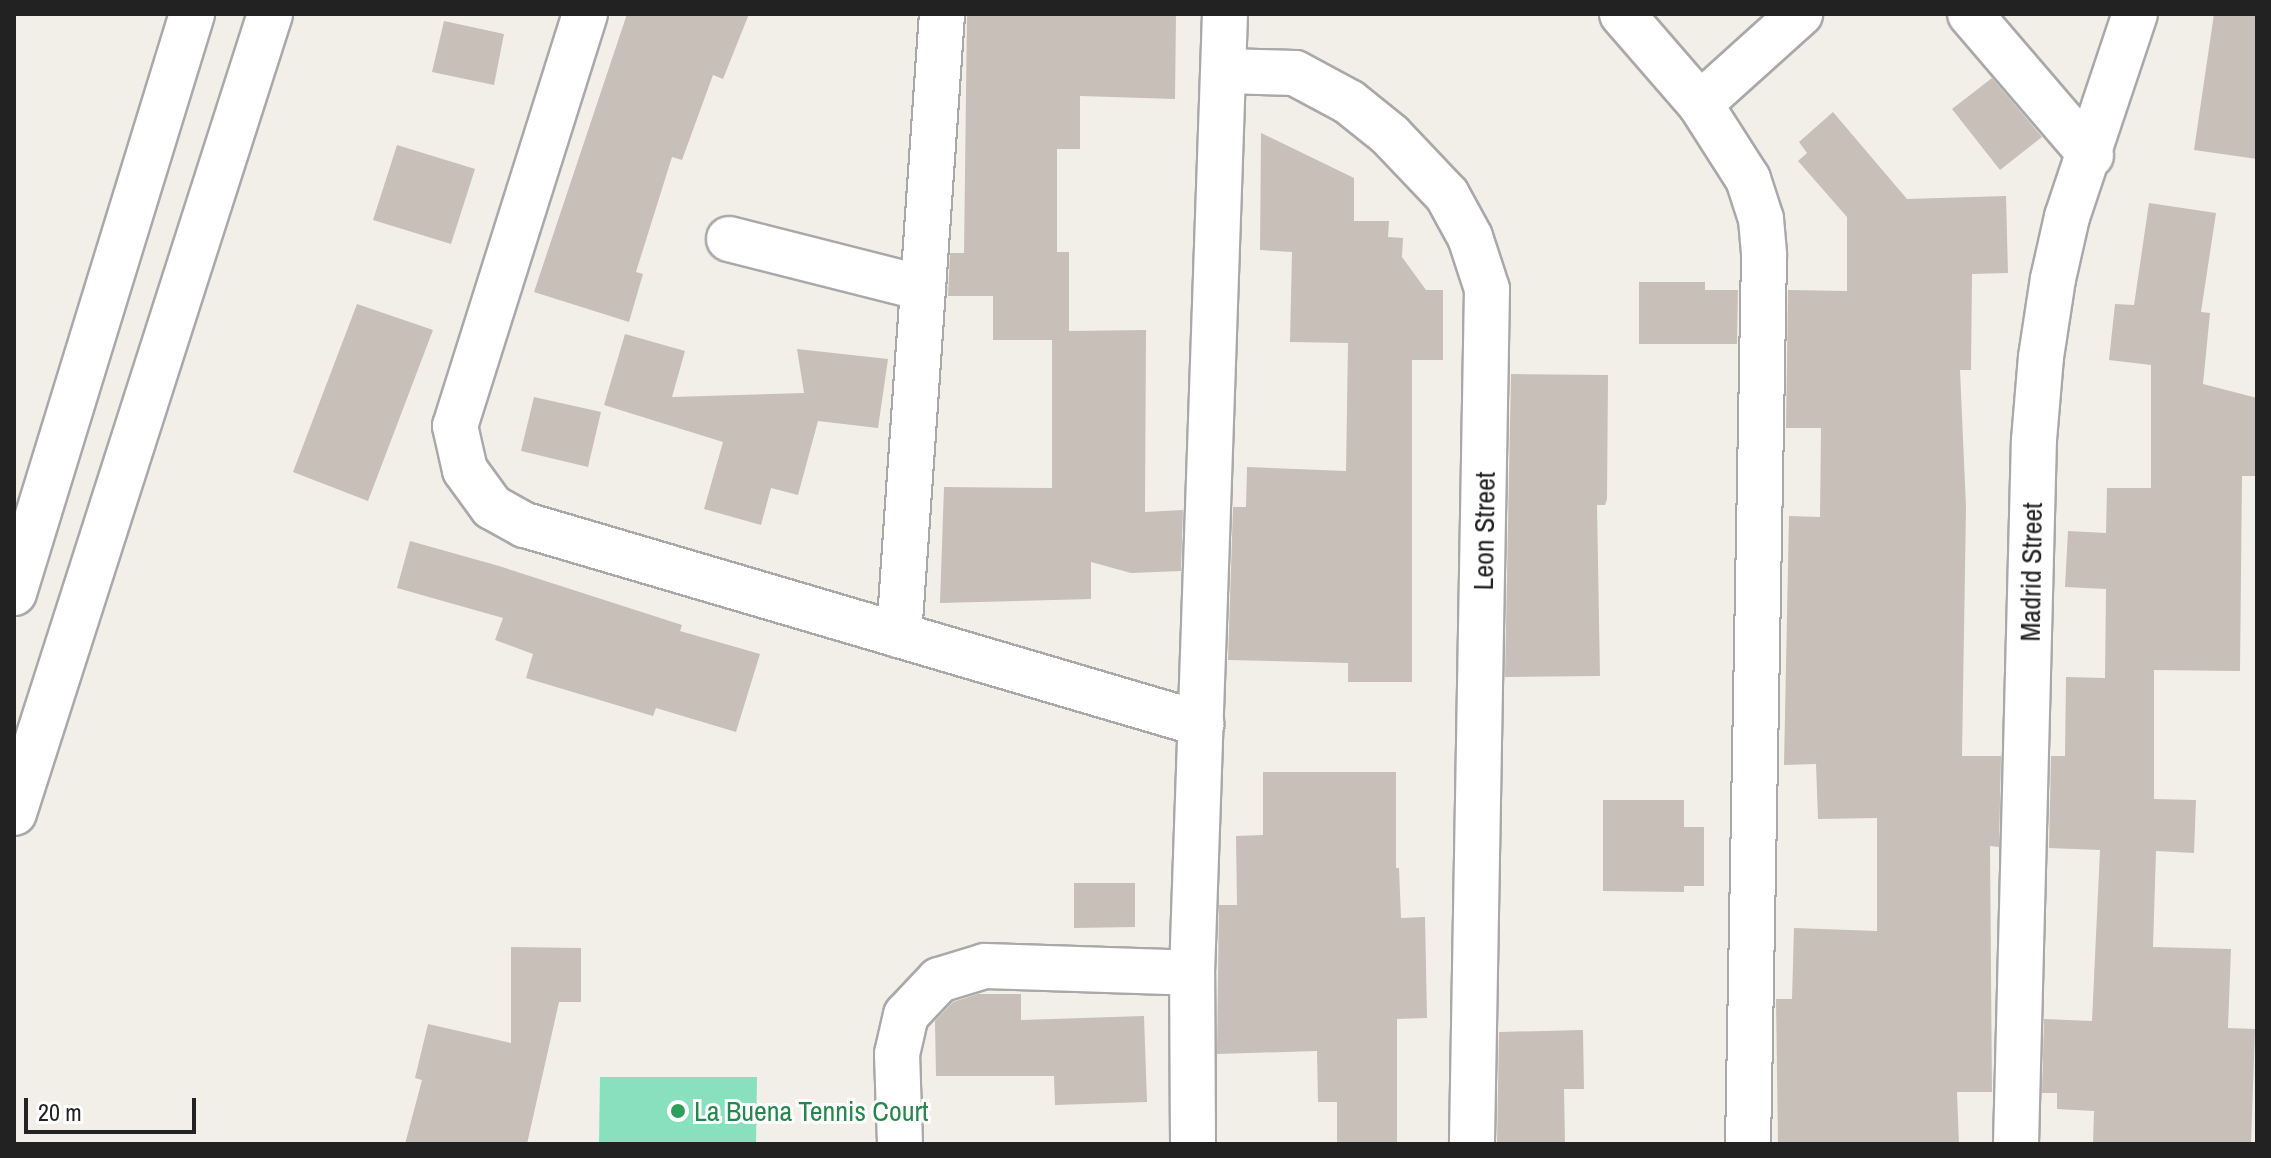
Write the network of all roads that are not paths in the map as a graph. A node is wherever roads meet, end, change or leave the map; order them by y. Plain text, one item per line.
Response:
1 (192, 14) edge
2 (270, 14) edge
3 (585, 14) edge
4 (942, 14) edge
5 (1225, 14) edge
6 (1622, 14) edge
7 (1800, 14) edge
8 (1970, 14) edge
9 (2135, 14) edge
10 (1224, 71) junction
11 (1700, 104) junction
12 (2091, 155) junction
13 (729, 239) dead end
14 (923, 288) junction
15 (14, 593) edge
16 (899, 635) junction
17 (1201, 724) junction
18 (14, 813) edge
19 (1192, 973) junction
20 (900, 1144) edge
21 (1193, 1144) edge
22 (1472, 1144) edge
23 (1748, 1144) edge
24 (2016, 1144) edge

1 - 15 street
2 - 18 street
3 - 16 street
4 - 14 street
5 - 10 street
6 - 11 street
7 - 11 street
8 - 12 street
9 - 12 street, Madrid Street
10 - 17 street
10 - 22 street, Leon Street
11 - 23 street
12 - 24 street, Madrid Street
13 - 14 street
14 - 16 street
16 - 17 street
17 - 19 street
19 - 20 street
19 - 21 street

